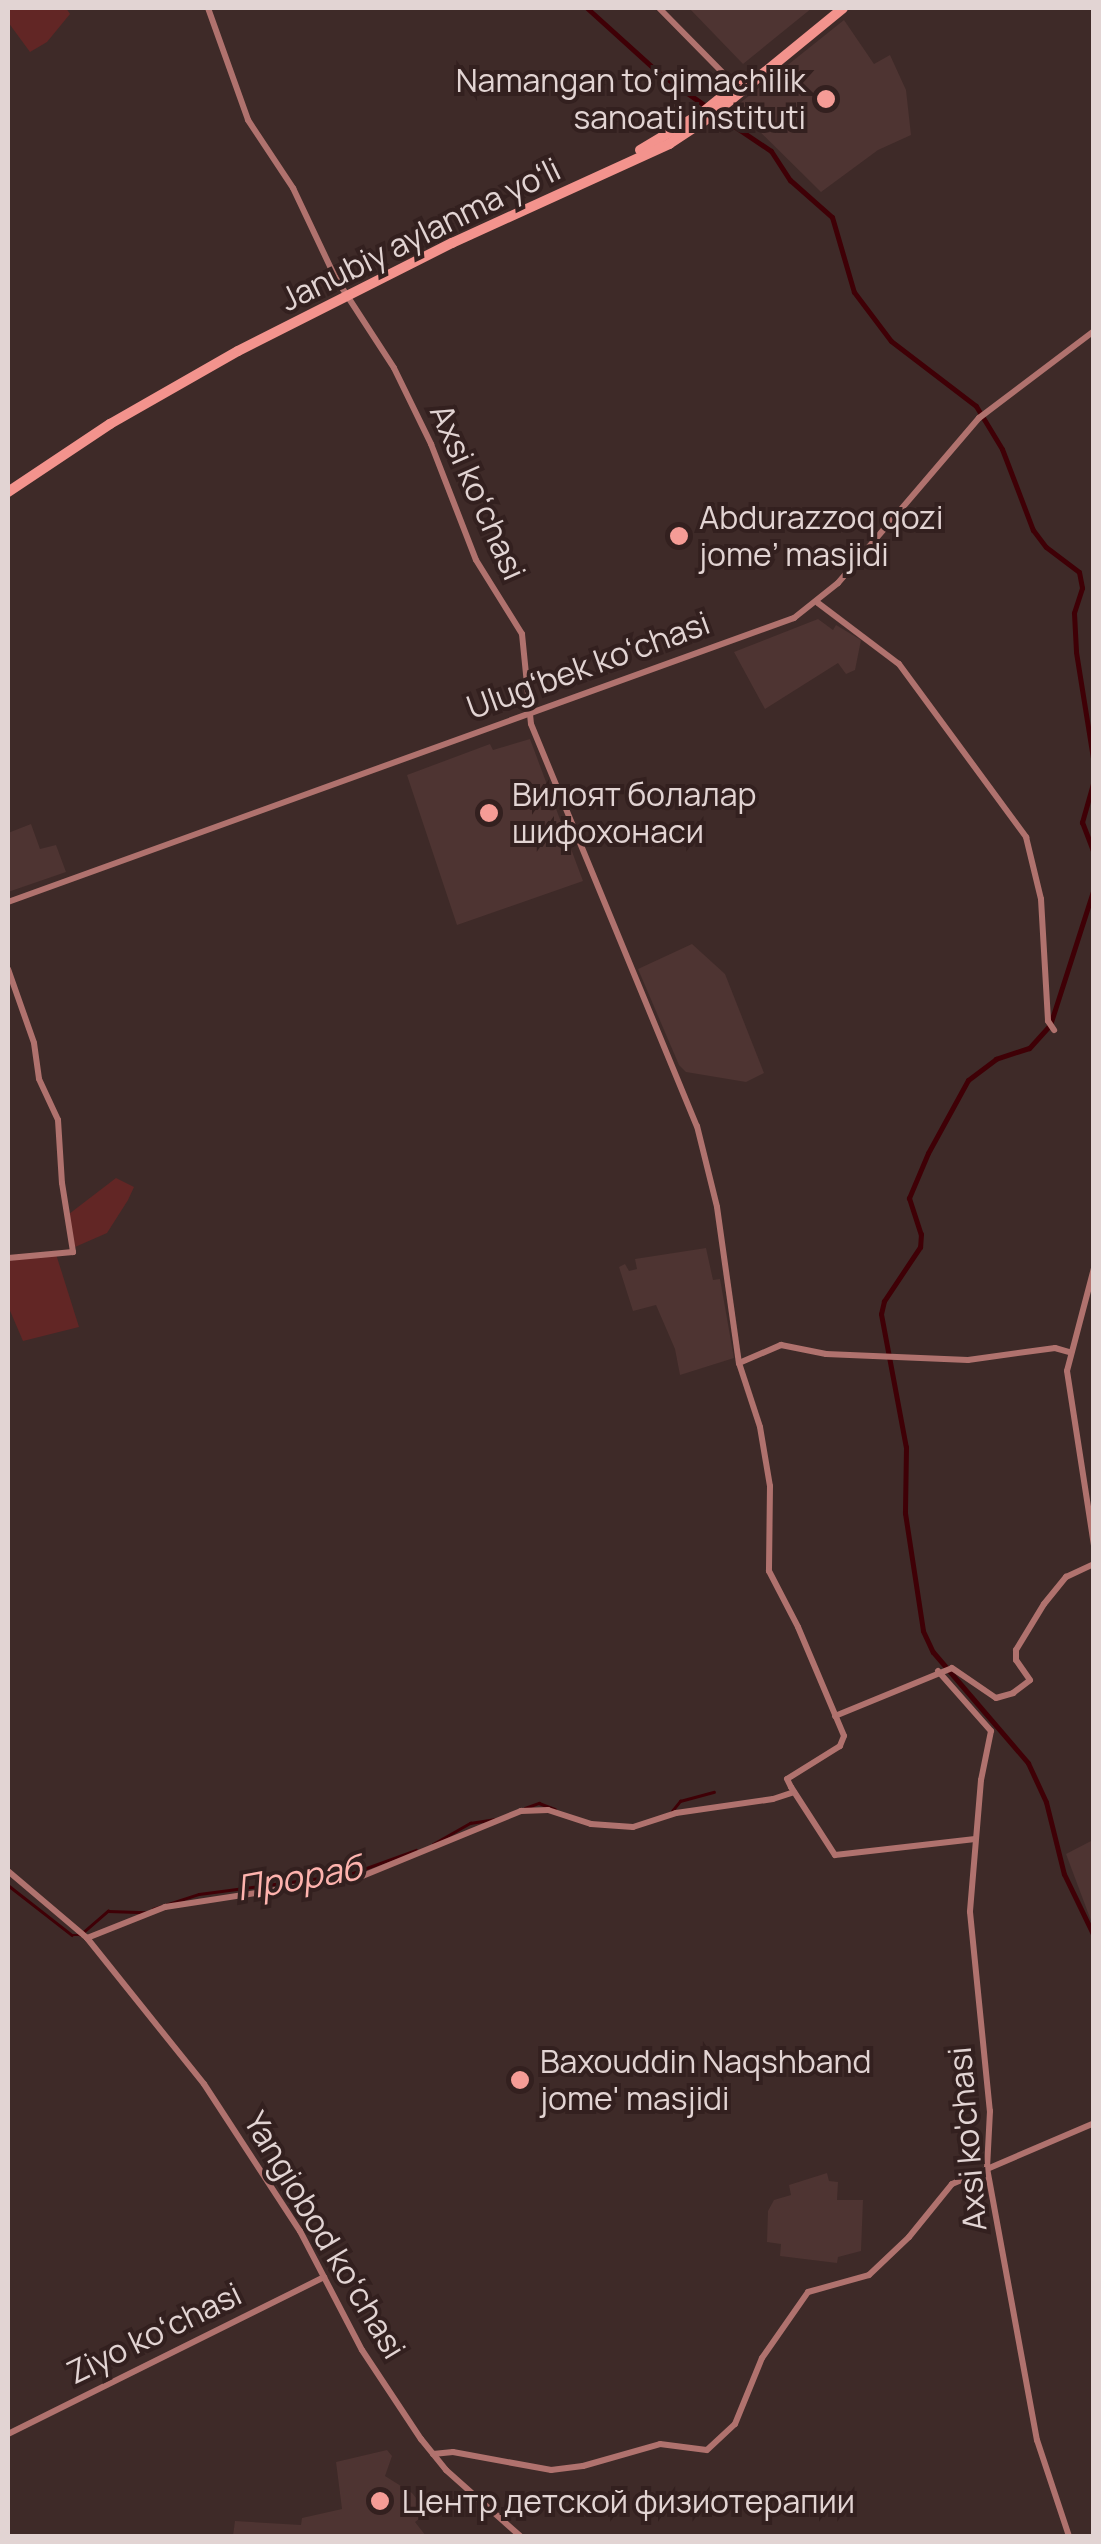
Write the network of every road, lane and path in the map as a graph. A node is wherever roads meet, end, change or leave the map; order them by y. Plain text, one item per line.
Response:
1 (208, 8) edge
2 (660, 8) edge
3 (833, 8) edge
4 (843, 8) edge
5 (738, 88) junction
6 (346, 293) junction
7 (1094, 331) edge
8 (8, 484) edge
9 (8, 492) edge
10 (818, 603) junction
11 (530, 714) junction
12 (8, 902) edge
13 (8, 969) edge
14 (1054, 1030) dead end
15 (8, 1258) edge
16 (1094, 1268) edge
17 (1069, 1352) junction
18 (740, 1363) junction
19 (1094, 1546) edge
20 (1094, 1564) edge
21 (939, 1671) junction
22 (835, 1716) junction
23 (794, 1792) junction
24 (976, 1839) junction
25 (8, 1871) edge
26 (88, 1938) junction
27 (1094, 2123) edge
28 (987, 2168) junction
29 (324, 2277) junction
30 (8, 2434) edge
31 (432, 2454) junction
32 (520, 2536) edge
33 (1069, 2536) edge

1 - 6 street, Axsi koʻchasi
2 - 5 street
3 - 5 highway, Janubiy aylanma yoʻli
4 - 5 highway, Janubiy aylanma yoʻli
5 - 6 highway, Janubiy aylanma yoʻli
6 - 8 highway, Janubiy aylanma yoʻli
6 - 9 highway, Janubiy aylanma yoʻli
6 - 11 street, Axsi koʻchasi
7 - 10 street, Ulugʻbek koʻchasi
10 - 11 street, Ulugʻbek koʻchasi
10 - 14 street
11 - 12 street, Ulugʻbek koʻchasi
11 - 18 street, Axsi koʻchasi
13 - 15 street
16 - 17 street
17 - 18 street
17 - 19 street
18 - 22 street, Axsi koʻchasi
20 - 21 street
21 - 22 street
21 - 24 street, Axsi ko'chasi
22 - 23 street
23 - 24 street
23 - 26 street
24 - 28 street, Axsi ko'chasi
25 - 26 street, Yangiobod koʻchasi
26 - 29 street, Yangiobod koʻchasi
27 - 28 street
28 - 31 street
28 - 33 street, Axsi ko'chasi
29 - 30 street, Ziyo koʻchasi
29 - 31 street, Yangiobod koʻchasi
31 - 32 street, Yangiobod koʻchasi

